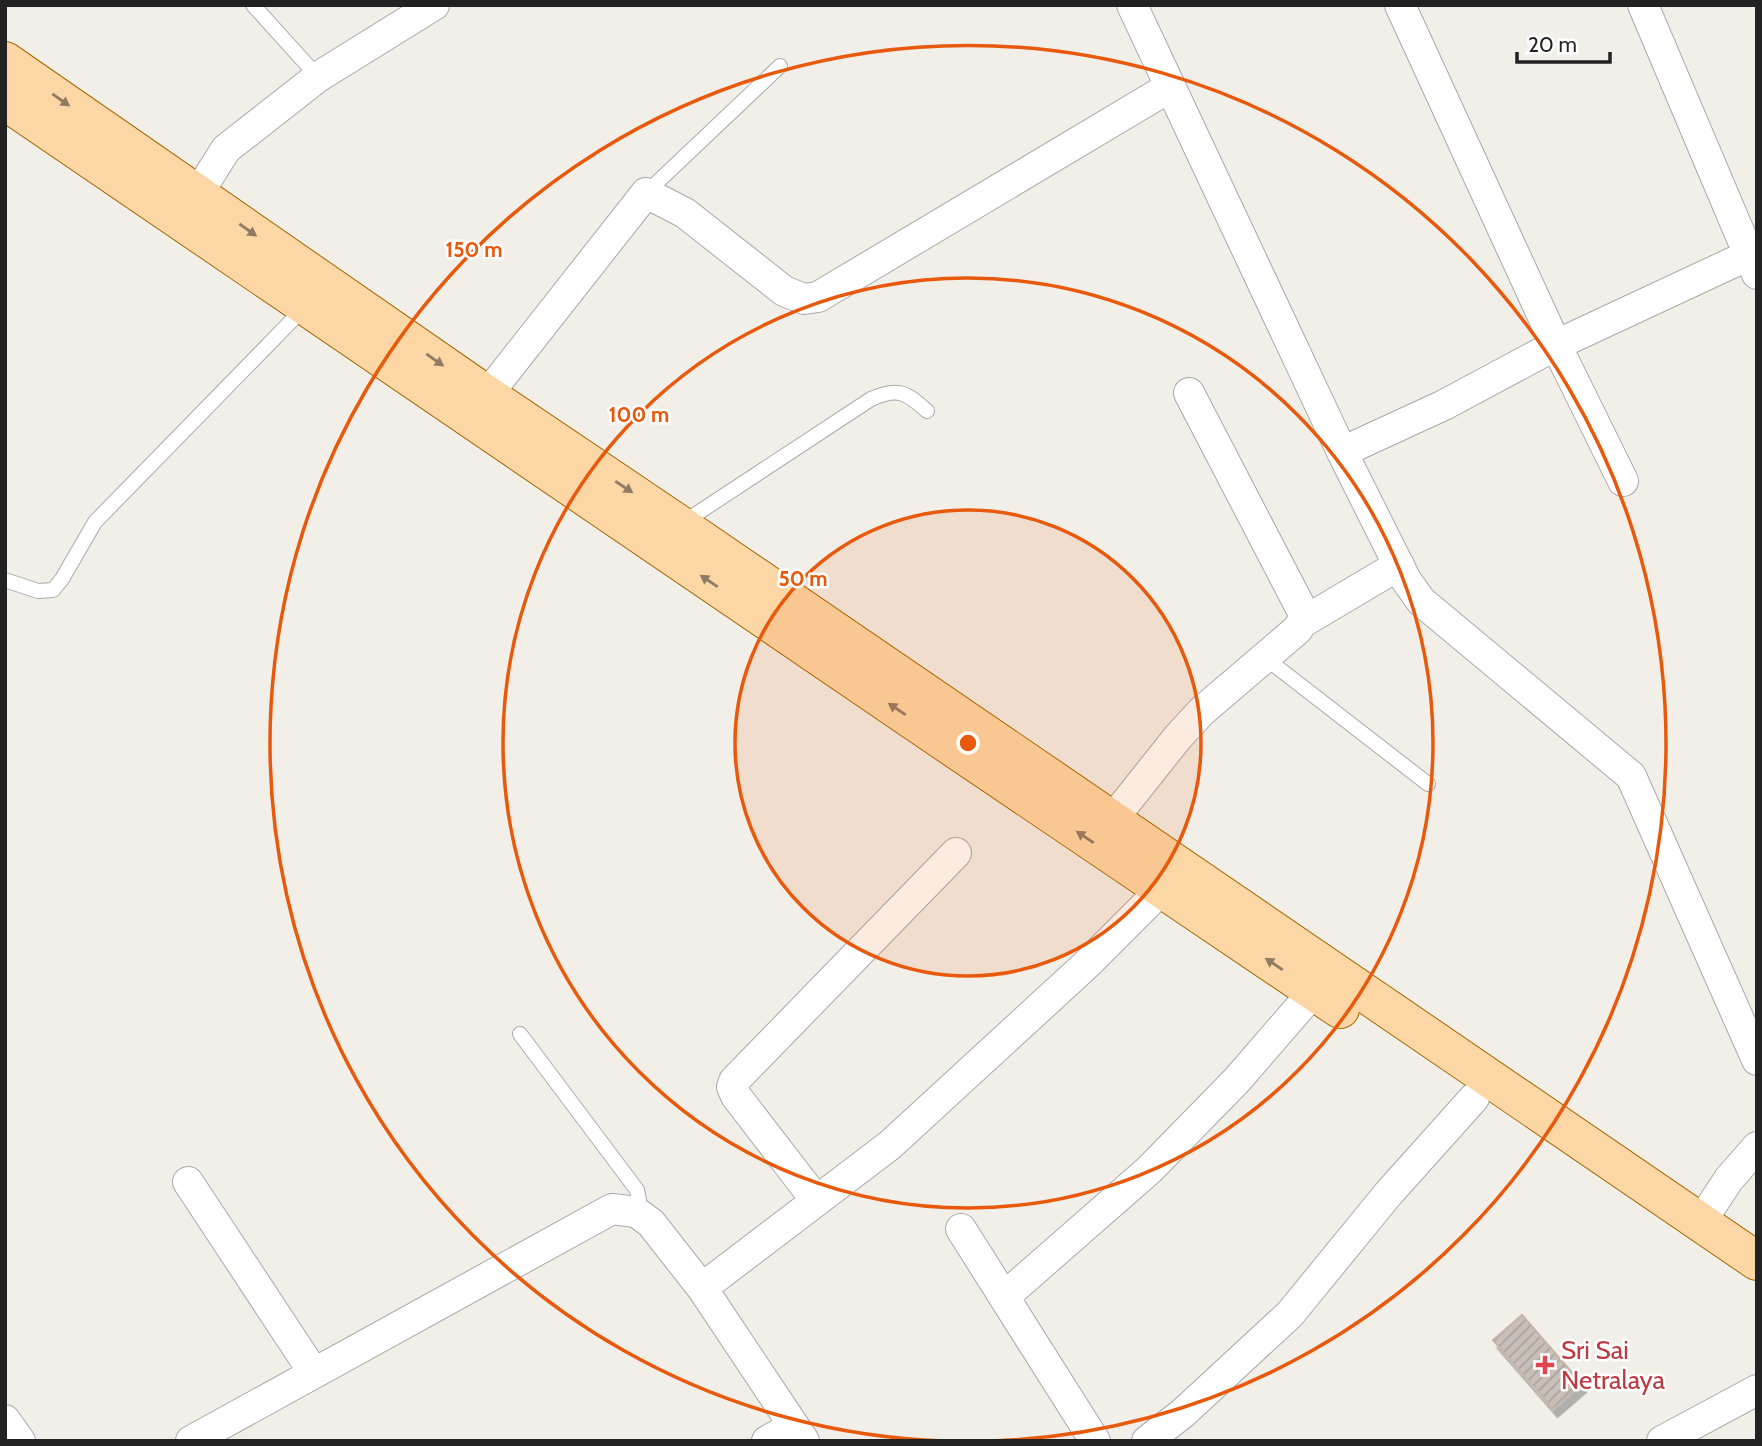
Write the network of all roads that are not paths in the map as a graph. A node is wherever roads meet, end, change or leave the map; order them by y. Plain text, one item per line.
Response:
1 (253, 5) edge
2 (434, 5) edge
3 (1132, 5) edge
4 (1400, 5) edge
5 (1643, 5) edge
6 (5, 61) edge
7 (780, 66) dead end
8 (317, 77) junction
9 (1170, 87) junction
10 (5, 101) edge
11 (646, 193) junction
12 (197, 195) junction
13 (1753, 265) edge
14 (306, 306) junction
15 (1556, 345) junction
16 (1189, 393) dead end
17 (486, 395) junction
18 (927, 411) dead end
19 (1342, 452) junction
20 (1623, 481) dead end
21 (680, 525) junction
22 (1399, 565) junction
23 (5, 580) edge
24 (1303, 622) junction
25 (1264, 657) junction
26 (1429, 784) dead end
27 (1112, 820) junction
28 (956, 853) dead end
29 (1162, 889) junction
30 (1314, 991) junction
31 (520, 1034) dead end
32 (1757, 1060) edge
33 (1474, 1098) junction
34 (1757, 1147) edge
35 (188, 1182) dead end
36 (816, 1200) junction
37 (636, 1212) junction
38 (1700, 1223) junction
39 (961, 1229) dead end
40 (1757, 1261) edge
41 (702, 1288) junction
42 (1757, 1290) edge
43 (1004, 1297) junction
44 (314, 1373) junction
45 (1757, 1390) edge
46 (5, 1420) edge
47 (799, 1433) edge
48 (20, 1441) edge
49 (191, 1441) edge
50 (767, 1441) edge
51 (1095, 1441) edge
52 (1147, 1441) edge
53 (1662, 1441) edge

1 - 8 lane
2 - 8 street
3 - 9 street
4 - 15 street
5 - 13 street
6 -> 12 main road
7 - 11 lane
8 - 12 street
9 - 11 street
9 - 19 street
10 - 14 main road
11 - 17 street
12 -> 17 main road
13 - 15 street
14 - 23 lane
29 -> 14 main road
15 - 19 street
15 - 20 street
16 - 24 street
17 -> 21 main road
18 - 21 lane
19 - 22 street
21 - 27 main road
22 - 24 street
22 - 32 street
24 - 25 street
25 - 26 lane
25 - 27 street
27 - 38 main road
28 - 36 street
30 -> 29 main road
29 - 36 street
30 - 33 main road
30 - 43 street
31 - 37 lane
33 - 42 main road
33 - 52 street
34 - 38 street
35 - 44 street
36 - 41 street
37 - 41 street
37 - 44 street
38 - 40 main road
39 - 43 street
41 - 47 street
43 - 51 street
44 - 49 street
45 - 53 street
46 - 48 street
47 - 50 street

